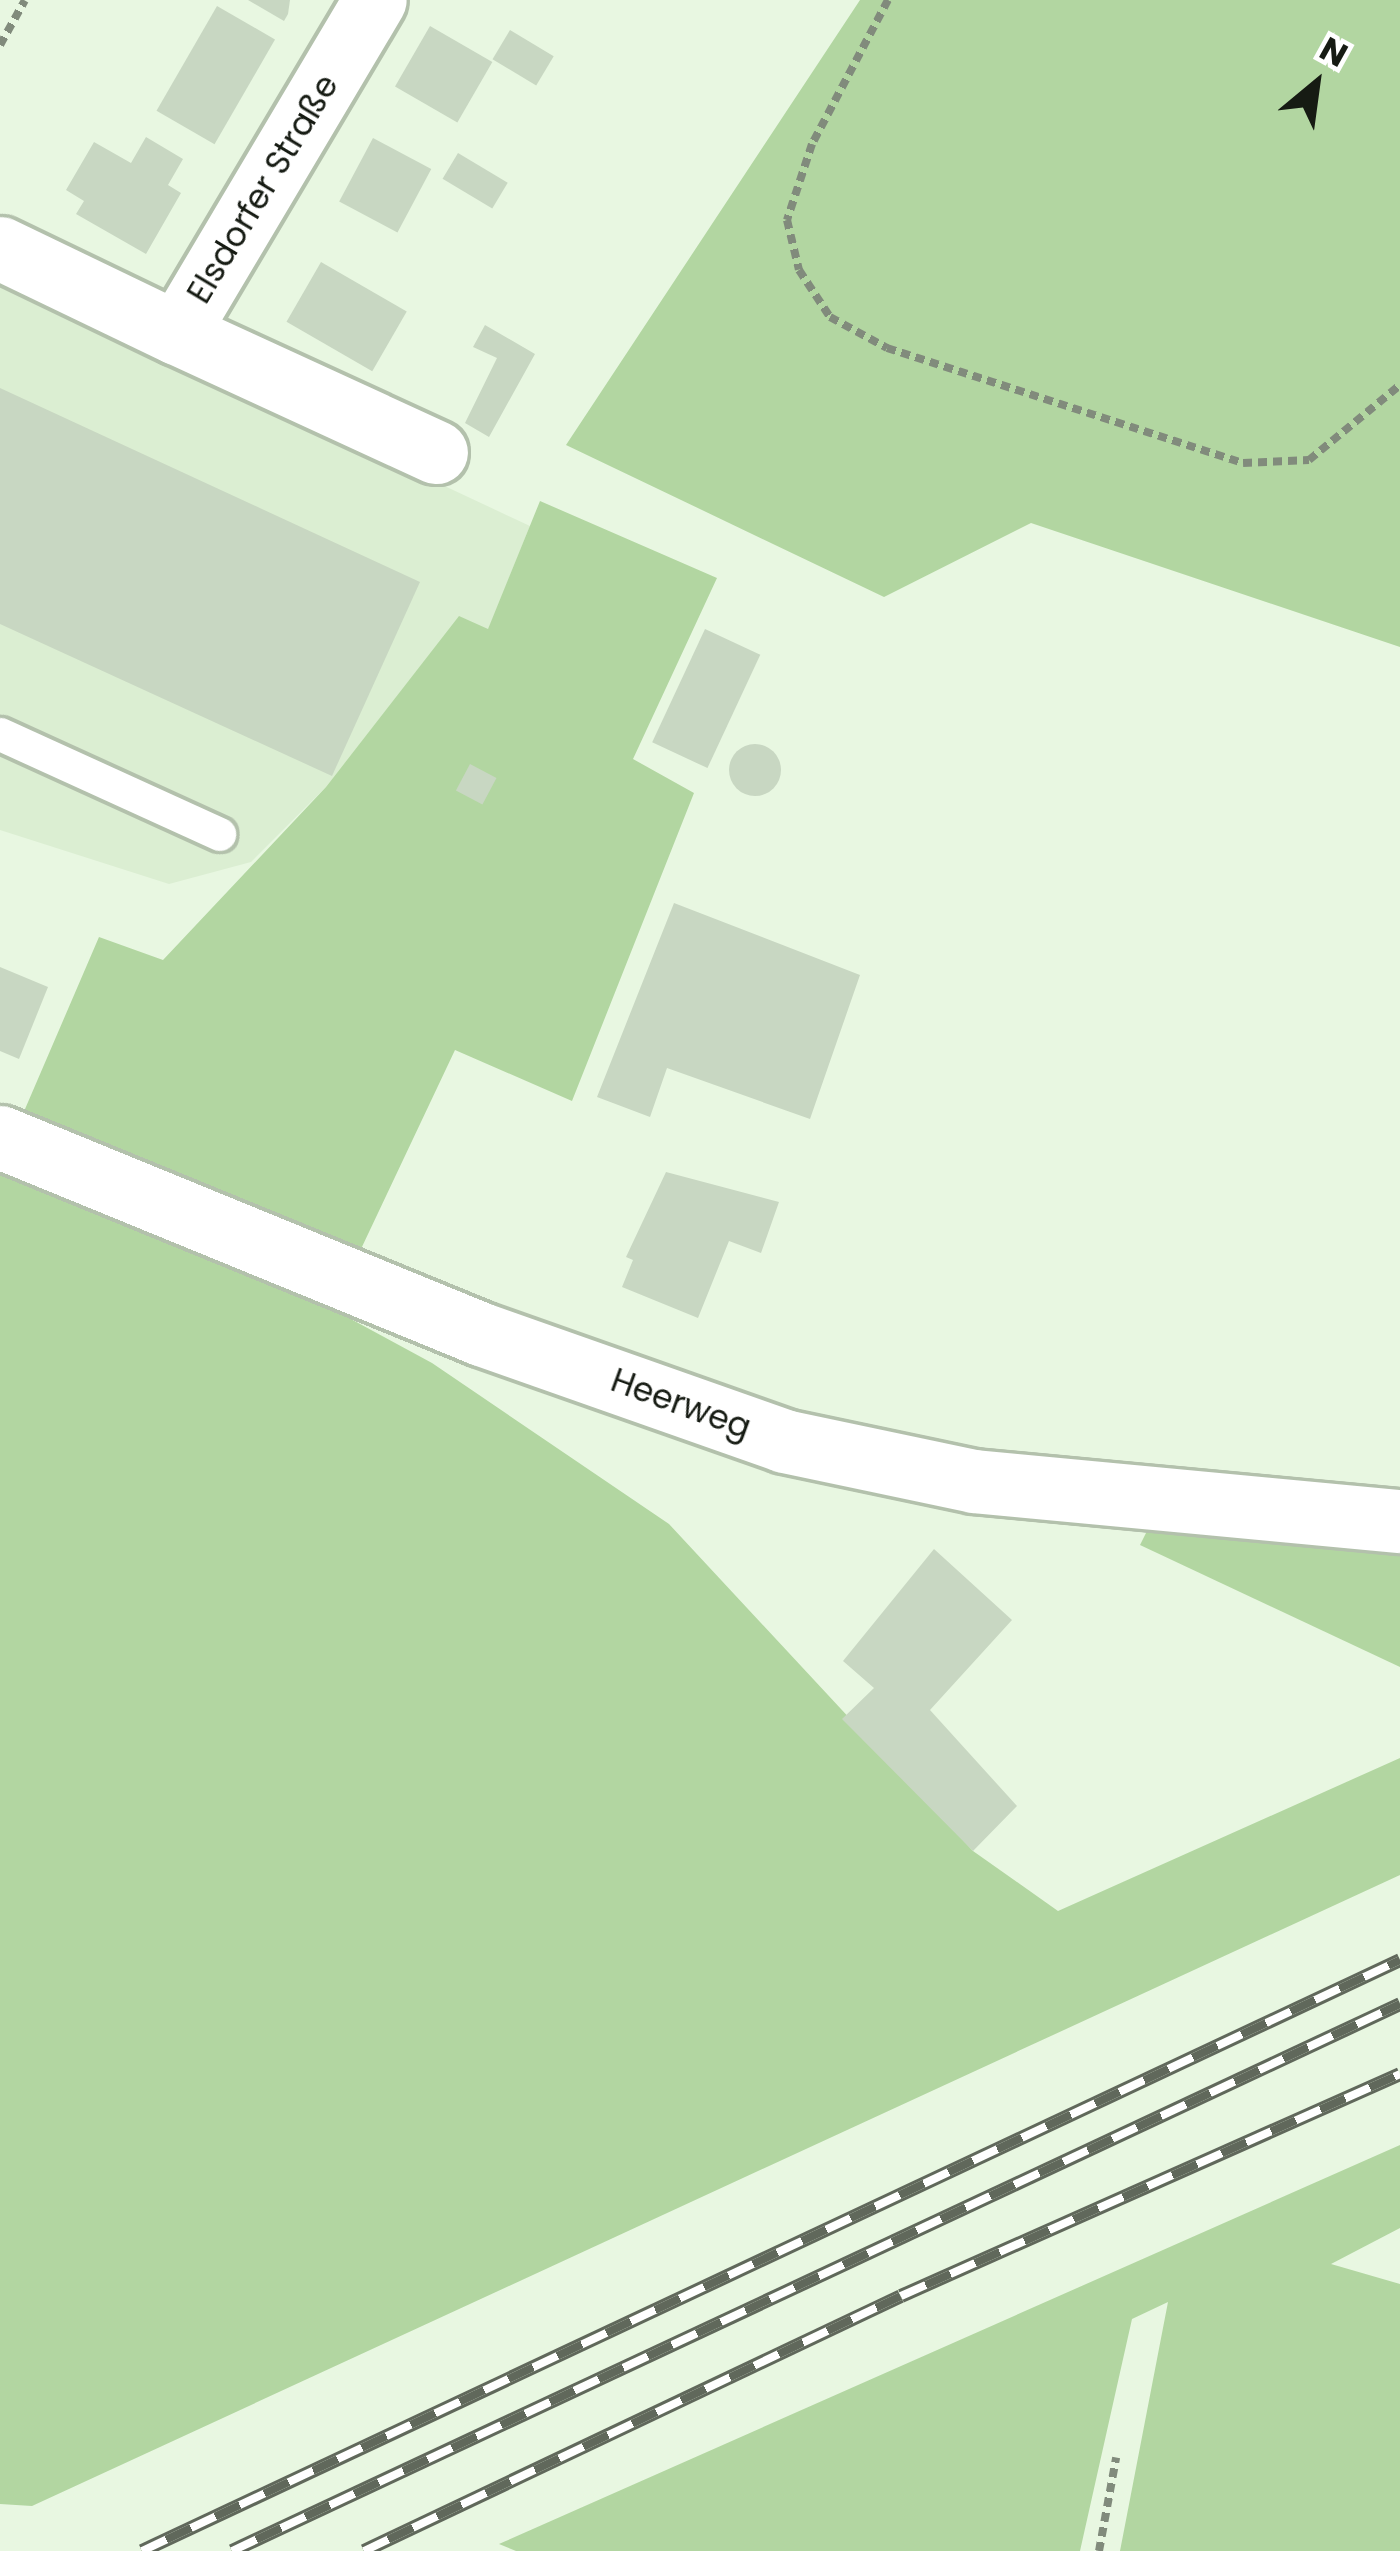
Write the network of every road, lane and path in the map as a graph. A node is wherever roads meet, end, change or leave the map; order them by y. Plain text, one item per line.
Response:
1 (25, 0) edge
2 (376, 0) edge
3 (888, 0) edge
4 (0, 45) edge
5 (0, 248) edge
6 (177, 333) junction
7 (1400, 385) edge
8 (436, 452) dead end
9 (0, 734) edge
10 (219, 834) dead end
11 (0, 1137) edge
12 (1400, 1521) edge
13 (1116, 2458) dead end
14 (1099, 2551) edge

1 - 4 path
2 - 6 street, Elsdorfer Straße
3 - 7 path
5 - 6 street, Elsdorfer Straße
6 - 8 street
9 - 10 lane
11 - 12 street, Heerweg
13 - 14 path

